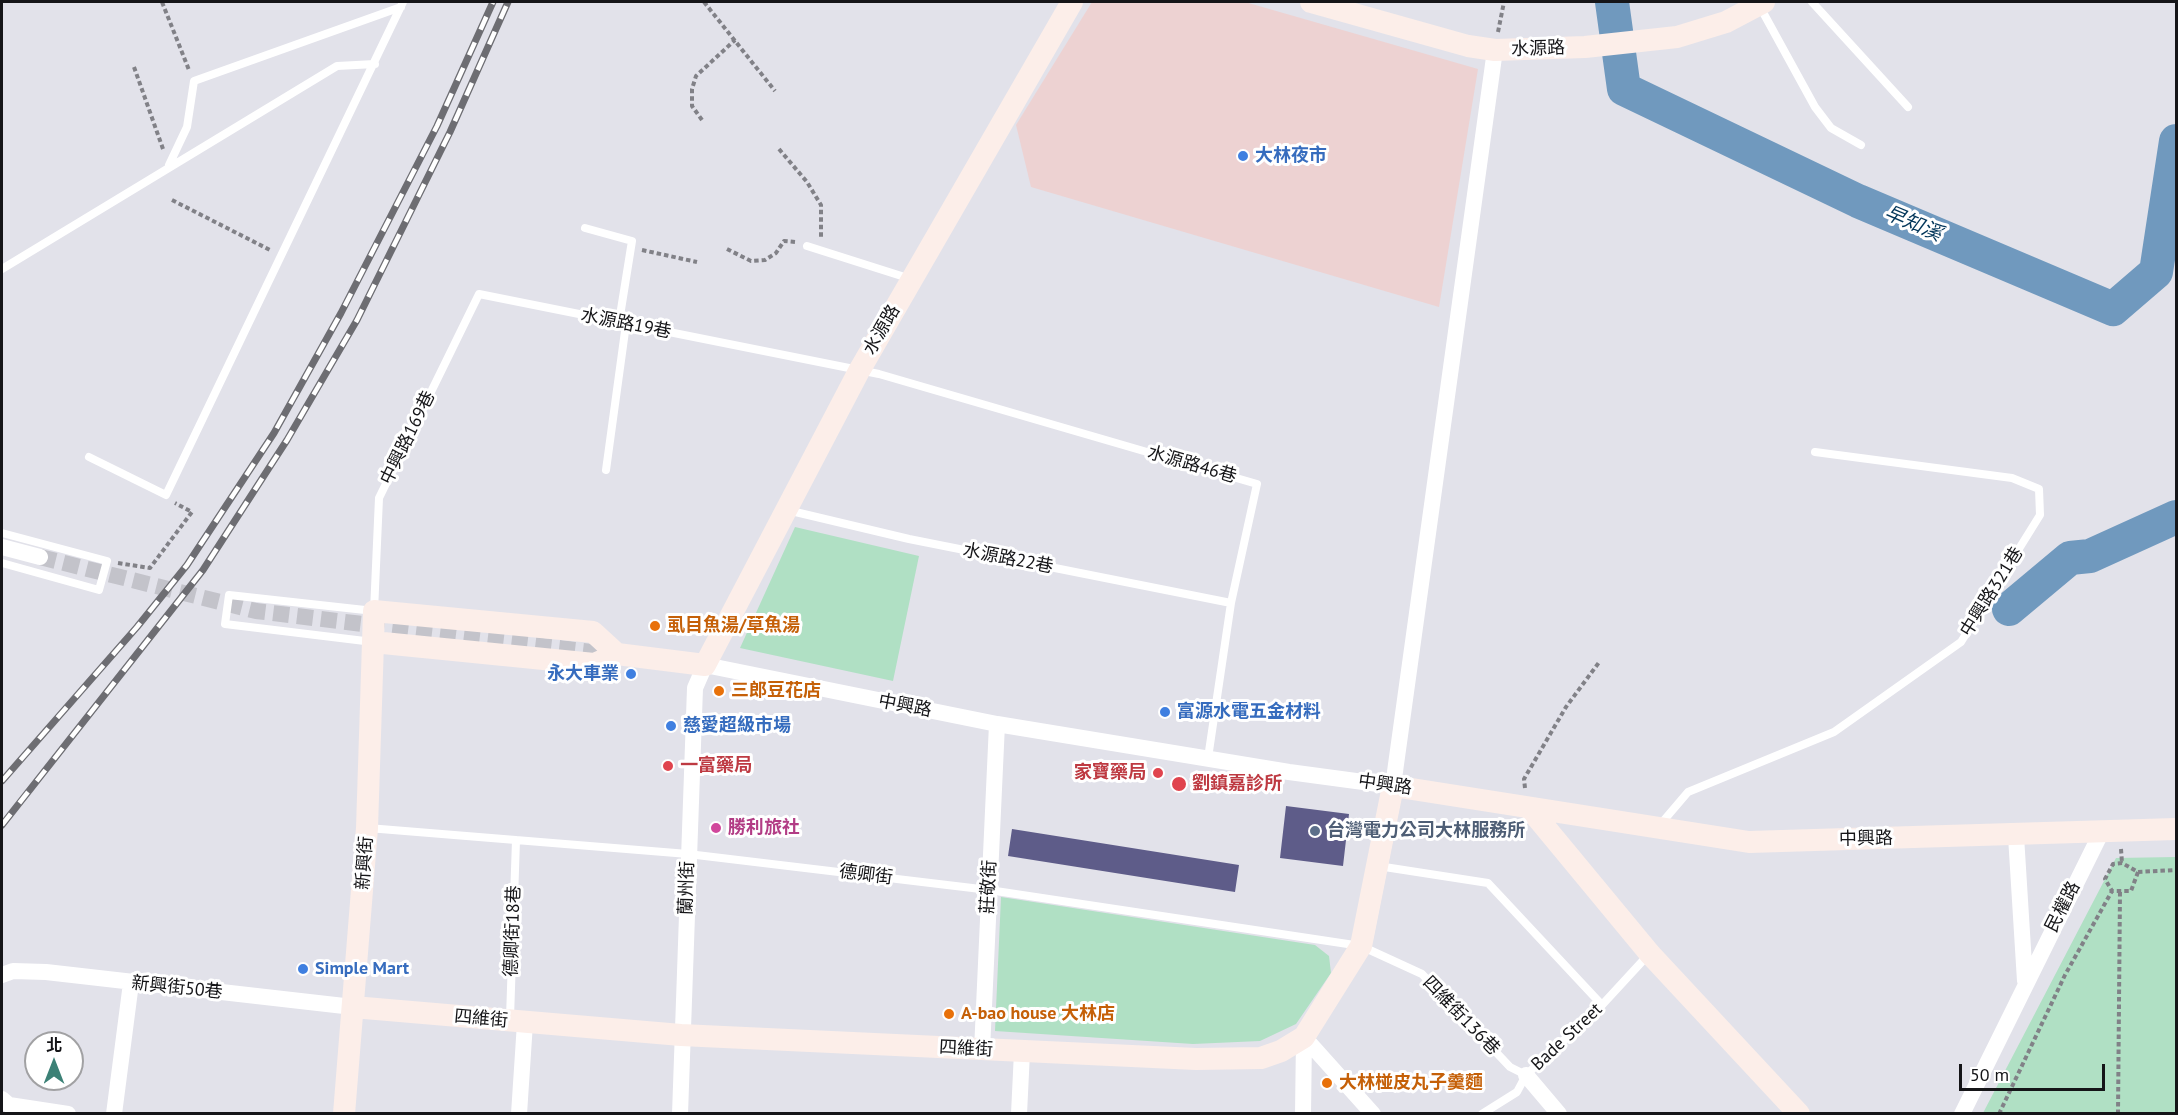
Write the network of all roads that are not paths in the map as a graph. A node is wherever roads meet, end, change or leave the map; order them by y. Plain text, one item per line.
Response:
1 (1072, 2) edge
2 (1311, 2) edge
3 (1812, 2) edge
4 (1761, 3) edge
5 (402, 4) edge
6 (1495, 50) junction
7 (375, 64) junction
8 (1908, 107) dead end
9 (1861, 145) dead end
10 (169, 165) junction
11 (585, 228) dead end
12 (807, 246) road end
13 (2, 269) edge
14 (912, 279) junction
15 (622, 323) junction
16 (859, 371) junction
17 (441, 373) joint
18 (1815, 452) dead end
19 (89, 457) dead end
20 (606, 470) dead end
21 (787, 510) junction
22 (2, 533) edge
23 (2, 547) edge
24 (40, 556) tunnel mouth
25 (2, 563) edge
26 (1231, 603) junction
27 (374, 611) junction
28 (373, 642) junction
29 (608, 654) junction
30 (705, 665) junction
31 (998, 724) junction
32 (1208, 758) junction
33 (1393, 786) junction
34 (1530, 809) junction
35 (1659, 826) junction
36 (367, 828) junction
37 (2176, 829) edge
38 (2101, 833) junction
39 (2016, 836) junction
40 (516, 840) junction
41 (688, 854) junction
42 (1378, 866) junction
43 (989, 890) junction
44 (1361, 946) junction
45 (1650, 954) junction
46 (2, 975) edge
47 (2025, 982) junction
48 (131, 983) junction
49 (1602, 1005) junction
50 (353, 1007) junction
51 (517, 1023) junction
52 (681, 1035) junction
53 (1304, 1037) junction
54 (982, 1050) junction
55 (1022, 1052) junction
56 (1526, 1075) junction
57 (4, 1106) edge
58 (68, 1113) edge
59 (114, 1113) edge
60 (344, 1113) edge
61 (519, 1113) edge
62 (680, 1113) edge
63 (1019, 1113) edge
64 (1303, 1113) edge
65 (1373, 1113) edge
66 (1482, 1113) edge
67 (1559, 1113) edge
68 (1799, 1113) edge
69 (1962, 1113) edge

1 - 14 street, 水源路
2 - 6 street, 水源路
3 - 8 lane
4 - 6 street, 水源路
4 - 9 lane
5 - 7 lane
5 - 10 lane
6 - 33 street
7 - 10 lane
7 - 19 lane
10 - 13 lane
11 - 15 lane
12 - 14 lane
14 - 16 street, 水源路
15 - 16 lane, 水源路19巷
15 - 17 lane, 水源路19巷
15 - 20 lane
16 - 21 street, 水源路
16 - 26 lane, 水源路46巷
17 - 27 lane, 中興路169巷
18 - 35 lane, 中興路321巷
21 - 26 lane, 水源路22巷
21 - 30 street, 水源路
22 - 25 lane
23 - 24 street
26 - 32 lane, 水源路46巷
27 - 28 street, 新興街
27 - 28 lane
27 - 29 street
28 - 29 street
28 - 36 street, 新興街
29 - 30 street, 中興路
30 - 31 street, 中興路
30 - 41 street, 蘭州街
31 - 32 street, 中興路
31 - 43 street, 莊敬街
32 - 33 street, 中興路
33 - 34 street, 中興路
33 - 42 street, 四維街
34 - 35 street, 中興路
34 - 45 street
35 - 39 street, 中興路
36 - 40 lane, 德卿街
36 - 50 street, 新興街
37 - 38 street, 中興路
38 - 39 street, 中興路
38 - 47 street, 民權路
39 - 47 street, 民權路
40 - 41 lane, 德卿街
40 - 51 lane, 德卿街18巷
41 - 43 lane, 德卿街
41 - 52 street, 蘭州街
42 - 44 street, 四維街
42 - 49 lane
43 - 44 lane, 德卿街
43 - 54 street, 莊敬街
44 - 53 street, 四維街
44 - 56 lane, 四維街136巷
45 - 49 lane, Bade Street
45 - 68 street
46 - 48 street, 新興街50巷
47 - 69 street, 民權路
48 - 50 street, 新興街50巷
48 - 59 street
49 - 56 lane, Bade Street
50 - 51 street, 四維街
50 - 60 street, 新興街
51 - 52 street, 四維街
51 - 61 street
52 - 54 street, 四維街
52 - 62 street, 蘭州街
53 - 55 street, 四維街
53 - 64 street
53 - 65 street
54 - 55 street, 四維街
55 - 63 street
56 - 66 lane, Bade Street
56 - 67 street
57 - 58 street

